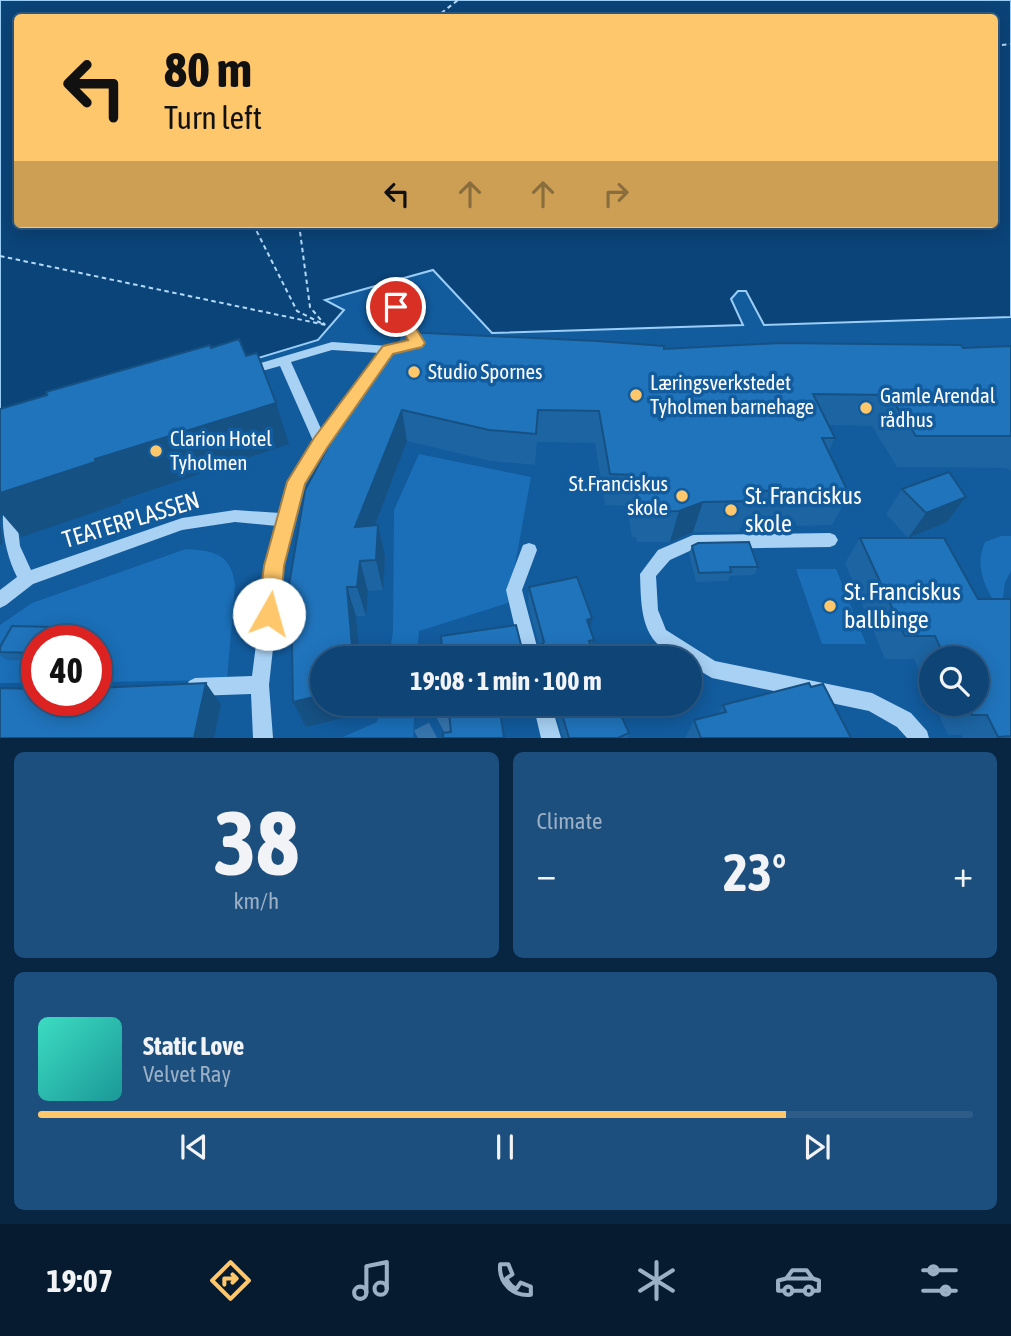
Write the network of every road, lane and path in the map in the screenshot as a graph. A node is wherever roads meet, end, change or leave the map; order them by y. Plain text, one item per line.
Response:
1 (386, 290) dead end
2 (417, 343) junction
3 (430, 344) edge
4 (388, 350) junction
5 (284, 360) junction
6 (233, 376) edge
7 (321, 443) junction
8 (9, 510) edge
9 (285, 520) junction
10 (830, 540) dead end
11 (529, 550) dead end
12 (27, 579) junction
13 (0, 600) edge
14 (528, 646) edge
15 (260, 685) junction
16 (174, 688) edge
17 (545, 716) edge
18 (263, 737) edge
19 (551, 737) edge
20 (920, 737) edge

1 - 2 street
2 - 3 street
2 - 4 street
4 - 5 street
4 - 7 street
5 - 6 street
5 - 7 street
7 - 9 street
8 - 12 street
9 - 12 street, TEATERPLASSEN
9 - 15 street
10 - 20 street
11 - 14 street
12 - 13 street, TEATERPLASSEN
15 - 16 street
15 - 18 street
17 - 19 street

